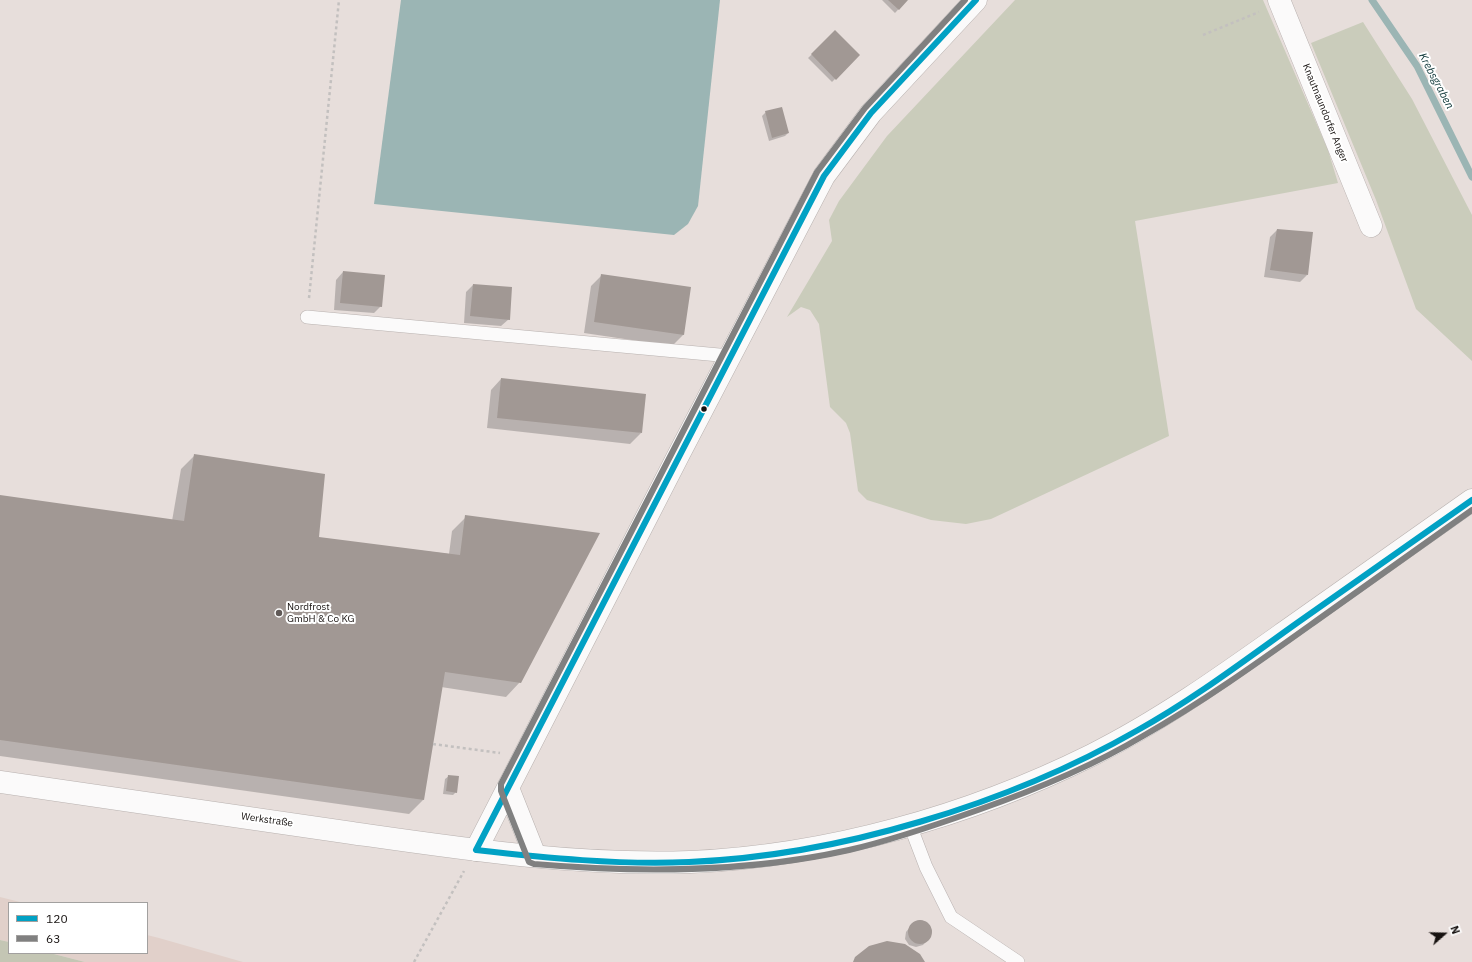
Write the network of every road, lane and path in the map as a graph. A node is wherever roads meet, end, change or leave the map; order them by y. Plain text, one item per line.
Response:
1 (339, 0) edge
2 (976, 0) edge
3 (1279, 2) edge
4 (1203, 34) dead end
5 (1371, 226) dead end
6 (307, 317) joint
7 (730, 356) junction
8 (1472, 500) edge
9 (433, 744) dead end
10 (506, 754) dead end
11 (0, 782) edge
12 (508, 788) junction
13 (910, 825) junction
14 (476, 850) junction
15 (535, 856) junction
16 (414, 962) edge
17 (1018, 962) edge

1 - 6 path
2 - 7 main road
3 - 4 path
3 - 5 main road, Knautnaundorfer Anger
6 - 7 lane
7 - 12 main road
8 - 13 main road, Werkstraße
9 - 10 path
11 - 14 main road, Werkstraße
12 - 14 main road
12 - 15 main road
13 - 15 main road, Werkstraße
13 - 17 lane
14 - 15 main road, Werkstraße
14 - 16 path

